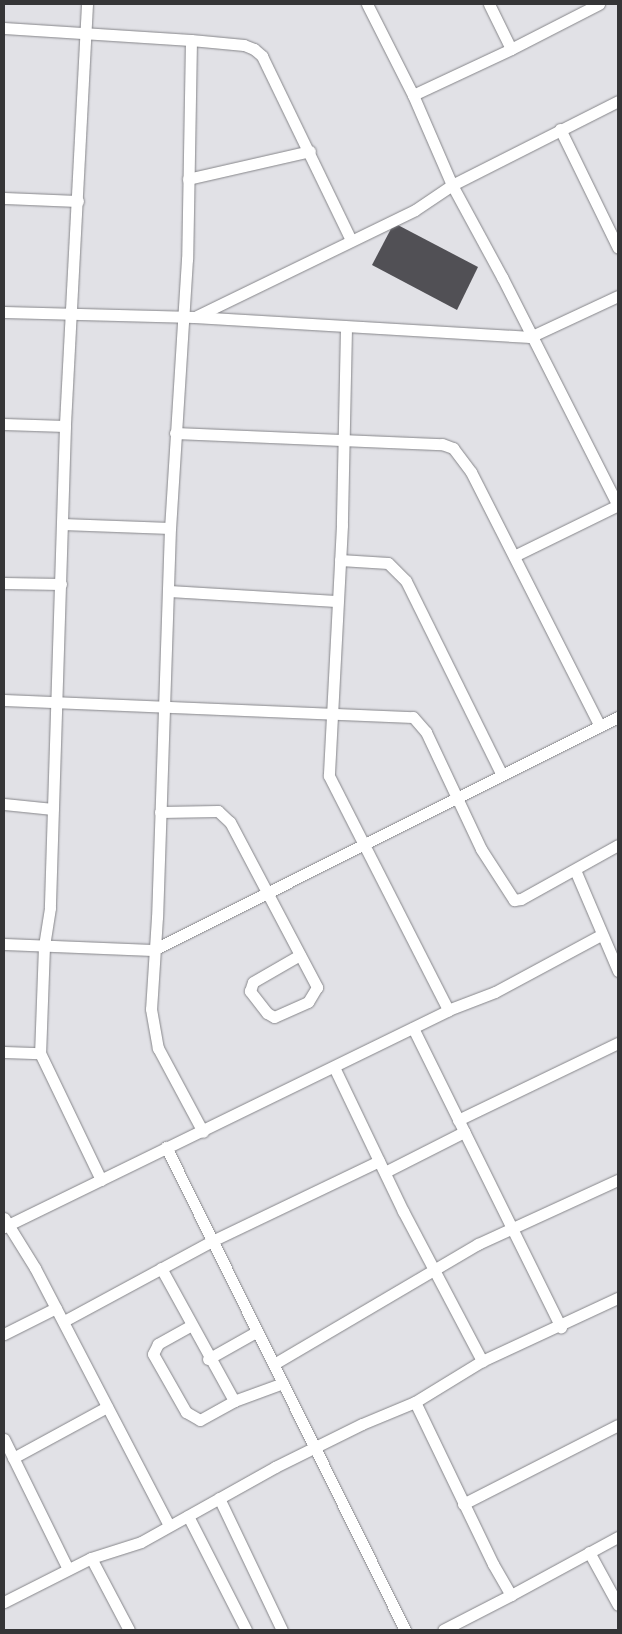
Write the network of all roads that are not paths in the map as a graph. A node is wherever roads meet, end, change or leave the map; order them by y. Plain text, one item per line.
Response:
1 (87, 4) edge
2 (367, 4) edge
3 (489, 4) edge
4 (599, 4) edge
5 (4, 28) edge
6 (86, 34) junction
7 (191, 40) junction
8 (511, 49) junction
9 (414, 95) junction
10 (618, 101) edge
11 (560, 129) junction
12 (310, 151) junction
13 (188, 179) junction
14 (452, 185) junction
15 (4, 198) edge
16 (78, 201) junction
17 (351, 240) junction
18 (618, 248) edge
19 (618, 296) edge
20 (4, 312) edge
21 (71, 314) junction
22 (181, 317) junction
23 (194, 317) junction
24 (346, 328) junction
25 (530, 337) junction
26 (4, 424) edge
27 (66, 426) junction
28 (174, 433) junction
29 (344, 439) junction
30 (618, 506) edge
31 (62, 524) junction
32 (170, 528) junction
33 (514, 556) junction
34 (340, 560) junction
35 (4, 583) edge
36 (61, 584) junction
37 (169, 591) junction
38 (336, 601) junction
39 (4, 700) edge
40 (57, 700) junction
41 (165, 706) junction
42 (332, 712) junction
43 (618, 717) edge
44 (600, 726) junction
45 (501, 773) junction
46 (456, 796) junction
47 (4, 804) edge
48 (52, 809) junction
49 (160, 812) junction
50 (361, 844) junction
51 (618, 845) edge
52 (575, 870) junction
53 (267, 892) junction
54 (601, 935) junction
55 (4, 944) edge
56 (44, 946) junction
57 (614, 949) edge
58 (153, 950) junction
59 (300, 954) junction
60 (618, 971) edge
61 (448, 1010) junction
62 (413, 1028) junction
63 (618, 1043) edge
64 (4, 1052) edge
65 (40, 1053) junction
66 (334, 1067) junction
67 (458, 1120) junction
68 (203, 1132) junction
69 (464, 1132) junction
70 (166, 1147) junction
71 (379, 1161) junction
72 (385, 1172) junction
73 (102, 1180) junction
74 (618, 1180) edge
75 (5, 1223) edge
76 (513, 1227) junction
77 (212, 1241) junction
78 (161, 1268) junction
79 (433, 1269) junction
80 (618, 1298) edge
81 (56, 1308) junction
82 (64, 1321) junction
83 (190, 1326) junction
84 (561, 1327) junction
85 (256, 1332) junction
86 (4, 1334) edge
87 (208, 1359) junction
88 (482, 1361) junction
89 (274, 1364) junction
90 (283, 1383) junction
91 (234, 1401) junction
92 (414, 1402) junction
93 (107, 1408) junction
94 (618, 1425) edge
95 (4, 1438) edge
96 (316, 1448) junction
97 (13, 1458) junction
98 (219, 1498) junction
99 (463, 1504) junction
100 (188, 1516) junction
101 (170, 1525) junction
102 (618, 1538) edge
103 (589, 1552) junction
104 (91, 1558) junction
105 (68, 1569) junction
106 (512, 1595) junction
107 (4, 1602) edge
108 (618, 1605) edge
109 (129, 1630) edge
110 (246, 1630) edge
111 (282, 1630) edge
112 (404, 1630) edge
113 (443, 1630) edge

1 - 6 street
2 - 9 street
3 - 8 street
4 - 8 street
5 - 6 street
6 - 7 street
6 - 16 street
7 - 12 street
7 - 13 street
8 - 9 street
9 - 14 street
10 - 11 street
11 - 14 street
11 - 18 street
12 - 13 street
12 - 17 street
13 - 22 street
14 - 17 street
14 - 25 street
15 - 16 street
16 - 21 street
17 - 23 street
19 - 25 street
20 - 21 street
21 - 22 street
21 - 27 street
22 - 23 street
22 - 28 street
23 - 24 street
24 - 25 street
24 - 29 street
25 - 30 street
26 - 27 street
27 - 31 street
28 - 29 street
28 - 32 street
29 - 33 street
29 - 34 street
30 - 33 street
31 - 32 street
31 - 36 street
32 - 37 street
33 - 44 street
34 - 38 street
34 - 45 street
35 - 36 street
36 - 40 street
37 - 38 street
37 - 41 street
38 - 42 street
39 - 40 street
40 - 41 street
40 - 48 street
41 - 42 street
41 - 49 street
42 - 46 street
42 - 50 street
43 - 44 street
44 - 45 street
45 - 46 street
46 - 50 street
46 - 52 street
47 - 48 street
48 - 56 street
49 - 53 street
49 - 58 street
50 - 53 street
50 - 61 street
51 - 52 street
52 - 54 street
53 - 58 street
53 - 59 street
54 - 57 street
54 - 61 street
55 - 56 street
56 - 58 street
56 - 65 street
57 - 60 street
58 - 68 street
59 - 59 street
61 - 62 street
62 - 66 street
62 - 67 street
63 - 67 street
64 - 65 street
65 - 73 street
66 - 68 street
66 - 71 street
67 - 69 street
68 - 70 street
69 - 72 street
69 - 76 street
70 - 73 street
70 - 77 street
71 - 72 street
71 - 77 street
72 - 79 street
73 - 75 street
74 - 76 street
75 - 81 street
76 - 79 street
76 - 84 street
77 - 78 street
77 - 85 street
78 - 82 street
78 - 83 street
79 - 88 street
79 - 89 street
80 - 84 street
81 - 82 street
81 - 86 street
82 - 93 street
83 - 87 street
83 - 91 street
84 - 88 street
85 - 87 street
85 - 89 street
87 - 91 street
88 - 92 street
89 - 90 street
90 - 91 street
90 - 96 street
92 - 96 street
92 - 99 street
93 - 97 street
93 - 101 street
94 - 99 street
95 - 97 street
96 - 98 street
96 - 112 street
97 - 105 street
98 - 100 street
98 - 111 street
99 - 106 street
100 - 101 street
100 - 110 street
101 - 104 street
102 - 103 street
103 - 106 street
103 - 108 street
104 - 105 street
104 - 109 street
105 - 107 street
106 - 113 street

